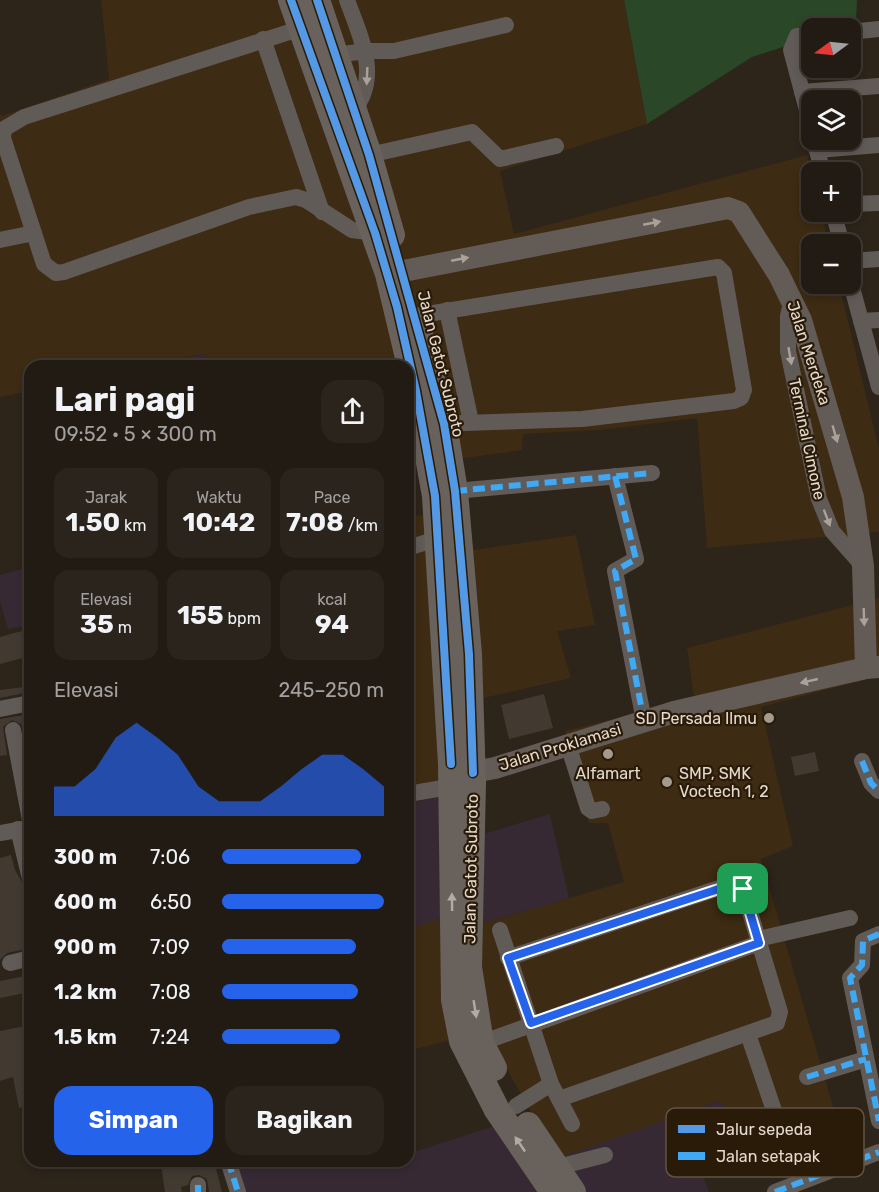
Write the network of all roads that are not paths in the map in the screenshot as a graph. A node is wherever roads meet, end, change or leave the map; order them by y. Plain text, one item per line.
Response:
1 (291, 0) edge
2 (317, 0) edge
3 (347, 0) edge
4 (506, 25) dead end
5 (302, 28) junction
6 (879, 29) edge
7 (861, 31) edge
8 (801, 36) edge
9 (263, 39) junction
10 (366, 51) junction
11 (335, 55) junction
12 (879, 86) edge
13 (801, 90) edge
14 (835, 90) edge
15 (354, 110) junction
16 (2, 130) edge
17 (861, 145) edge
18 (879, 145) edge
19 (556, 146) dead end
20 (369, 155) junction
21 (879, 202) edge
22 (861, 203) edge
23 (322, 212) junction
24 (34, 233) junction
25 (375, 233) junction
26 (0, 240) edge
27 (879, 259) edge
28 (861, 260) edge
29 (395, 272) junction
30 (854, 294) edge
31 (792, 298) junction
32 (447, 310) junction
33 (416, 316) junction
34 (879, 320) edge
35 (861, 321) junction
36 (879, 387) edge
37 (471, 422) junction
38 (433, 424) junction
39 (652, 472) dead end
40 (615, 476) junction
41 (454, 491) junction
42 (436, 539) junction
43 (414, 546) edge
44 (863, 566) junction
45 (872, 668) edge
46 (24, 704) edge
47 (0, 709) edge
48 (645, 721) junction
49 (13, 730) dead end
50 (568, 745) junction
51 (862, 761) dead end
52 (462, 780) junction
53 (879, 790) edge
54 (414, 792) edge
55 (602, 809) dead end
56 (24, 811) edge
57 (24, 827) edge
58 (0, 833) edge
59 (850, 918) dead end
60 (501, 930) dead end
61 (879, 934) edge
62 (758, 941) junction
63 (508, 958) junction
64 (24, 960) edge
65 (10, 963) dead end
66 (531, 1023) junction
67 (748, 1034) junction
68 (481, 1043) junction
69 (866, 1059) junction
70 (807, 1077) dead end
71 (555, 1092) junction
72 (516, 1106) junction
73 (773, 1108) edge
74 (879, 1121) edge
75 (572, 1124) dead end
76 (879, 1152) edge
77 (605, 1155) dead end
78 (864, 1158) edge
79 (230, 1167) edge
80 (814, 1177) edge
81 (555, 1180) edge
82 (238, 1192) edge
83 (573, 1192) edge
84 (775, 1192) edge

1 - 5 highway
2 - 11 highway, Jalan Gatot Subroto
3 - 10 street
4 - 10 street
5 - 9 street
5 - 25 highway
6 - 7 street
8 - 13 street
9 - 16 street
9 - 23 street
10 - 11 street
10 -> 15 street
11 - 15 highway, Jalan Gatot Subroto
12 - 14 street
15 - 20 highway, Jalan Gatot Subroto
16 - 24 street
17 - 18 street
19 - 20 street
20 - 29 highway, Jalan Gatot Subroto
21 - 22 street
23 - 24 street
23 - 25 street
24 - 26 street
25 - 29 highway
27 - 28 street
29 -> 31 main road, Jalan Merdeka
29 - 33 highway, Jalan Gatot Subroto
29 - 38 highway
30 - 35 street
31 -> 44 main road, Jalan Merdeka
31 -> 44 street, Terminal Cimone
32 - 33 street
32 - 37 street
32 - 37 street
33 - 38 highway, Jalan Gatot Subroto
34 - 35 street
35 - 36 street
37 - 38 street
38 - 41 highway, Jalan Gatot Subroto
38 - 42 highway
39 - 40 street
40 - 41 street
40 - 48 street
41 - 52 highway, Jalan Gatot Subroto
42 - 43 street
42 - 52 highway, Jalan Gatot Subroto
44 -> 45 main road, Jalan Merdeka
45 -> 48 main road, Jalan Proklamasi
46 - 47 street
48 - 50 main road, Jalan Proklamasi
49 - 56 street
50 - 52 main road, Jalan Proklamasi
50 - 55 street
51 - 53 street
52 - 54 street
52 -> 68 highway, Jalan Gatot Subroto
81 -> 52 highway, Jalan Gatot Subroto
57 - 58 street
59 - 62 street
60 - 63 street
61 - 69 street
62 - 63 street
62 - 66 street
62 - 67 street
63 - 66 street
64 - 65 street
66 - 68 street
66 - 71 street
67 - 71 street
67 - 73 street
68 - 72 highway, Jalan Gatot Subroto
69 - 70 street
69 - 74 street
71 - 72 street
71 - 75 street
72 - 81 highway, Jalan Gatot Subroto
76 - 78 street
77 - 81 street
79 - 82 street
80 - 84 street
81 - 83 highway, Jalan Gatot Subroto

